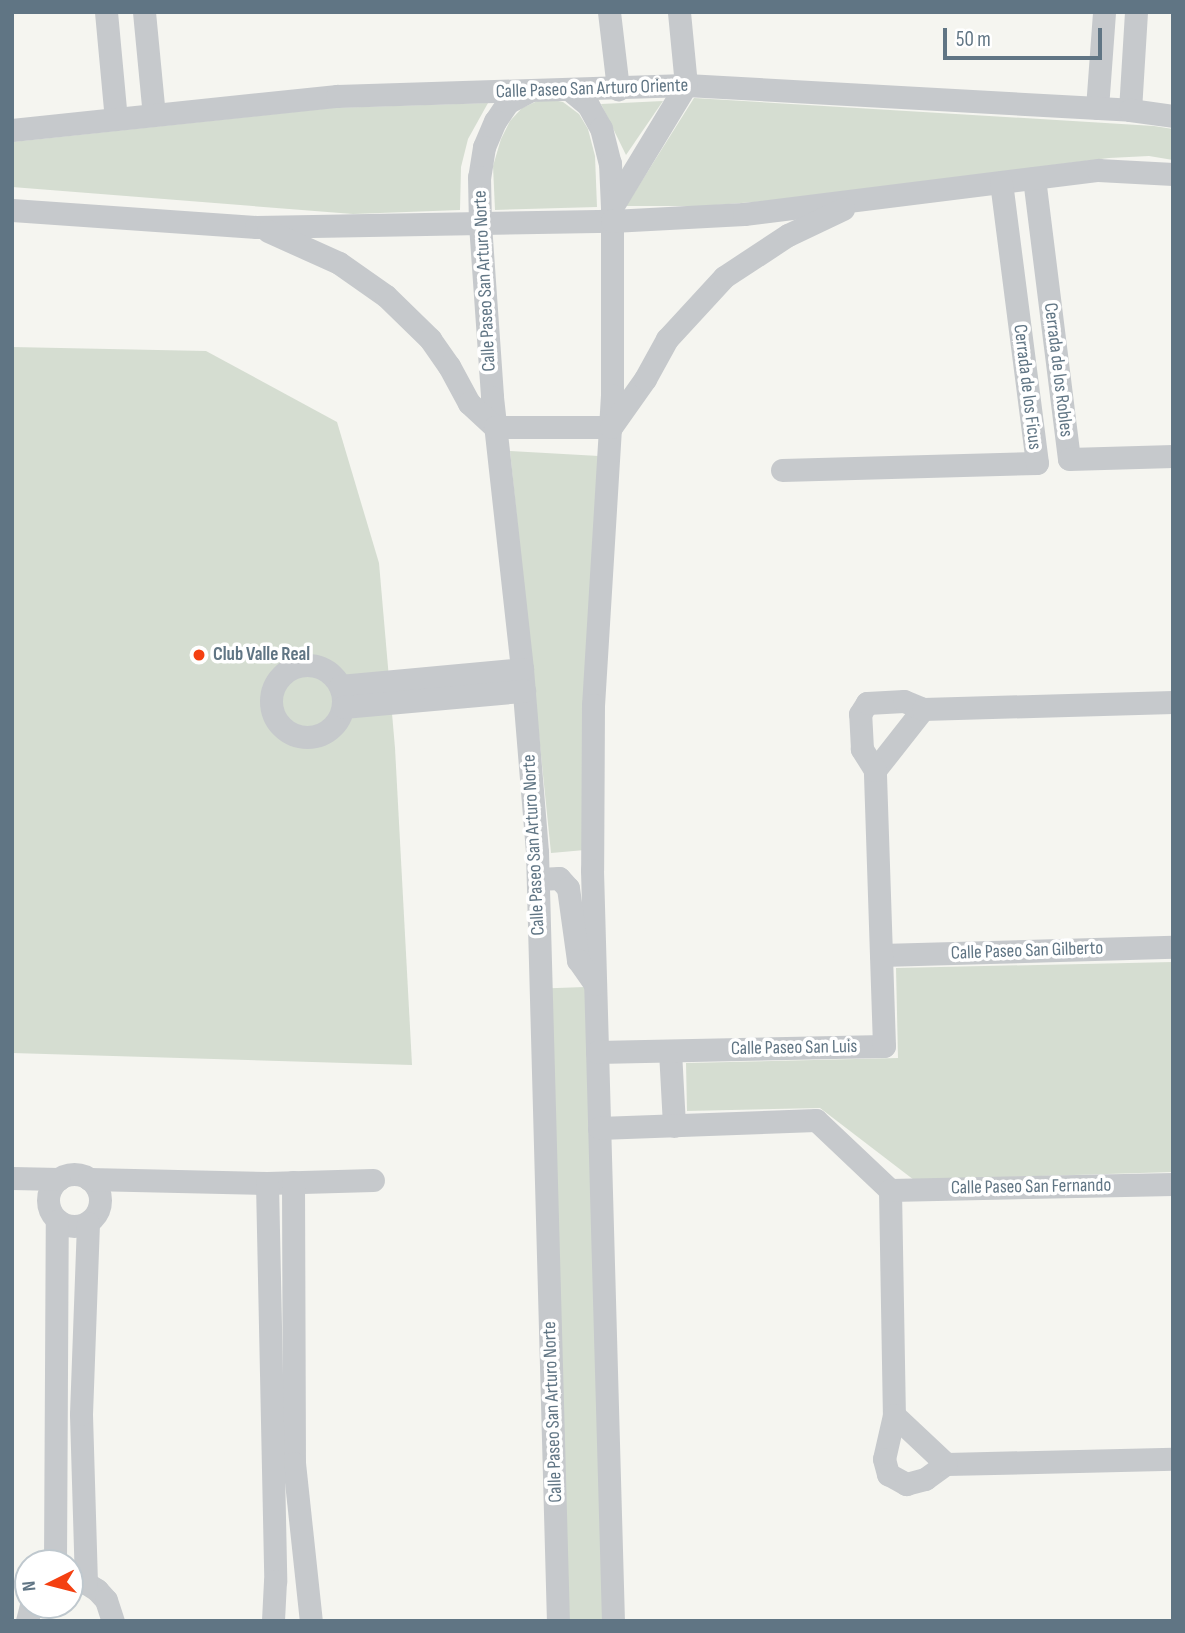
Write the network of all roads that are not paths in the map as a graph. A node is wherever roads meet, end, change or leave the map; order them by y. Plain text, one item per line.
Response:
1 (106, 12) edge
2 (144, 12) edge
3 (609, 12) edge
4 (679, 12) edge
5 (1104, 12) edge
6 (1136, 12) edge
7 (687, 85) junction
8 (618, 89) junction
9 (570, 90) junction
10 (529, 91) junction
11 (1097, 108) junction
12 (1130, 110) junction
13 (154, 115) junction
14 (1173, 116) edge
15 (116, 119) junction
16 (12, 130) edge
17 (1173, 174) edge
18 (1034, 178) junction
19 (1001, 183) junction
20 (862, 201) junction
21 (12, 210) edge
22 (612, 214) junction
23 (480, 224) junction
24 (256, 227) junction
25 (495, 427) junction
26 (611, 427) junction
27 (1173, 456) edge
28 (782, 470) dead end
29 (523, 680) junction
30 (342, 696) dead end
31 (1173, 702) edge
32 (923, 709) junction
33 (875, 770) junction
34 (539, 879) junction
35 (1173, 947) edge
36 (881, 955) junction
37 (595, 984) junction
38 (670, 1051) junction
39 (597, 1052) junction
40 (674, 1126) junction
41 (599, 1128) junction
42 (12, 1178) edge
43 (59, 1179) junction
44 (89, 1179) junction
45 (373, 1180) dead end
46 (293, 1182) junction
47 (267, 1183) junction
48 (1173, 1184) edge
49 (890, 1191) junction
50 (57, 1220) junction
51 (88, 1223) junction
52 (53, 1414) junction
53 (81, 1414) junction
54 (894, 1415) junction
55 (283, 1424) junction
56 (1173, 1459) edge
57 (946, 1464) junction
58 (55, 1549) edge
59 (79, 1549) edge
60 (84, 1585) edge
61 (308, 1595) junction
62 (274, 1596) junction
63 (113, 1621) edge
64 (273, 1621) edge
65 (311, 1621) edge
66 (558, 1621) edge
67 (613, 1621) edge

1 - 15 street
2 - 13 street
3 - 8 street
4 - 7 street
5 - 11 street
6 - 12 street
7 - 8 street, Calle Paseo San Arturo Oriente
7 - 11 street, Calle Paseo San Arturo Oriente
7 - 22 street
8 - 9 street, Calle Paseo San Arturo Oriente
9 - 10 street, Calle Paseo San Arturo Oriente
9 - 22 street
10 - 13 street, Calle Paseo San Arturo Oriente
10 - 23 street, Calle Paseo San Arturo Norte
11 - 12 street, Calle Paseo San Arturo Oriente
12 - 14 street, Calle Paseo San Arturo Oriente
13 - 15 street, Calle Paseo San Arturo Oriente
15 - 16 street, Calle Paseo San Arturo Oriente
17 - 18 street
18 - 19 street
18 - 27 street, Cerrada de los Robles
19 - 20 street
19 - 28 street, Cerrada de los Ficus
20 - 22 street
20 - 26 street
21 - 24 street
22 - 23 street
22 - 26 street
23 - 24 street
23 - 25 street, Calle Paseo San Arturo Norte
24 - 25 street
25 - 26 street
25 - 29 street, Calle Paseo San Arturo Norte
26 - 37 street
29 - 30 street
29 - 34 street, Calle Paseo San Arturo Norte
31 - 32 street, Calle Paseo San Luis
32 - 33 street
32 - 33 street, Calle Paseo San Luis
33 - 36 street, Calle Paseo San Luis
34 - 37 street
34 - 66 street, Calle Paseo San Arturo Norte
35 - 36 street, Calle Paseo San Gilberto
36 - 38 street, Calle Paseo San Luis
37 - 39 street
38 - 39 street, Calle Paseo San Luis
38 - 40 street
39 - 41 street
40 - 41 street
40 - 49 street
41 - 67 street
42 - 43 street
43 - 44 street
43 - 50 street
44 - 47 street
44 - 51 street
45 - 46 street
46 - 47 street
46 - 55 street
47 - 55 street
48 - 49 street, Calle Paseo San Fernando
49 - 54 street
50 - 51 street
50 - 52 street
51 - 53 street
52 - 53 street
52 - 58 street
53 - 59 street
54 - 57 street
54 - 57 street
55 - 61 street
55 - 62 street
56 - 57 street
60 - 63 street
61 - 62 street
61 - 65 street
62 - 64 street

